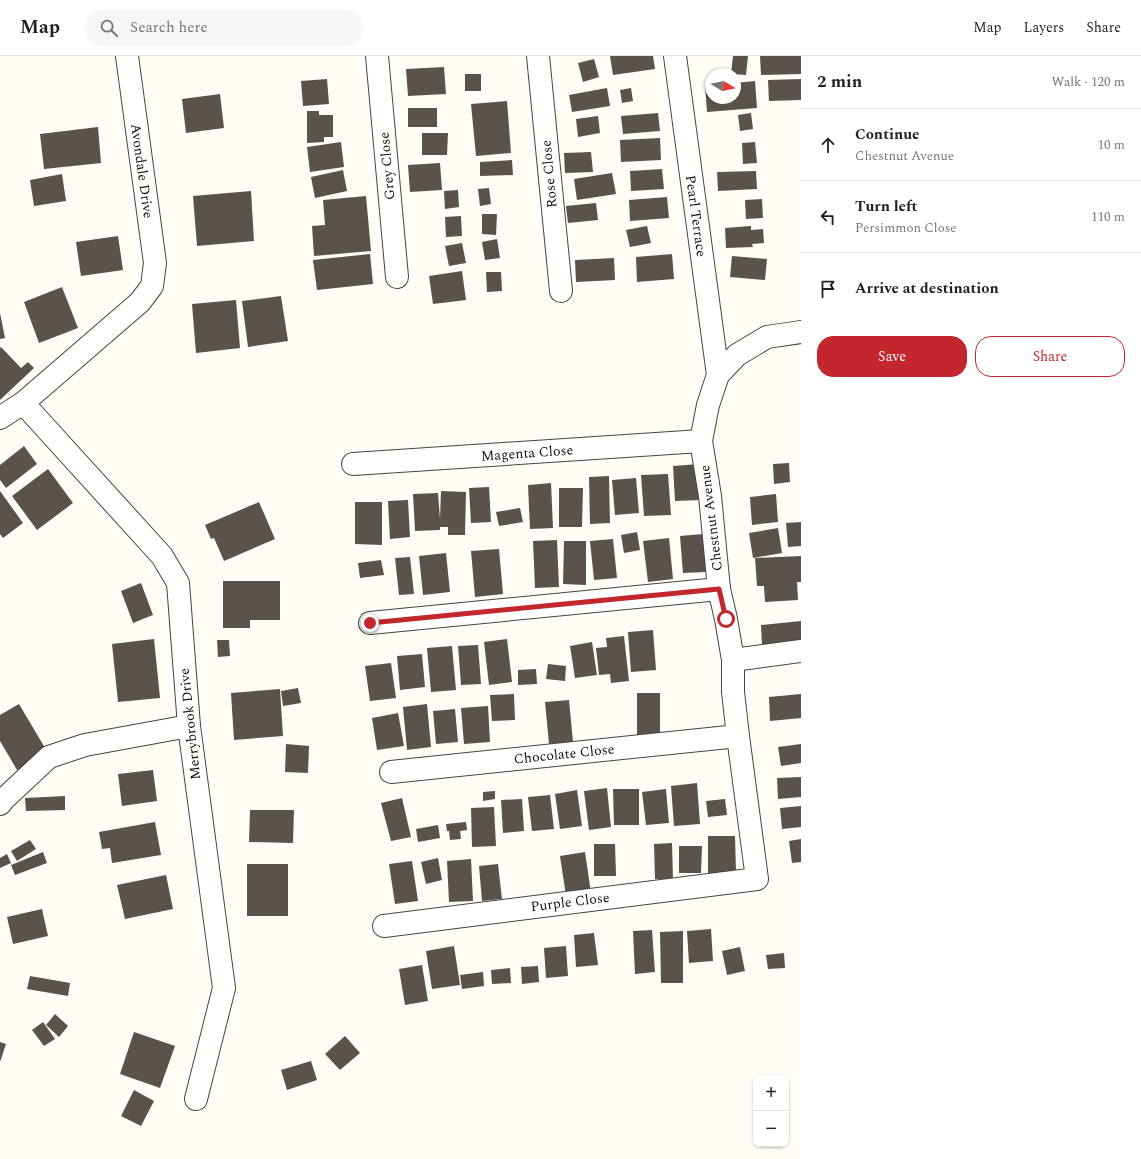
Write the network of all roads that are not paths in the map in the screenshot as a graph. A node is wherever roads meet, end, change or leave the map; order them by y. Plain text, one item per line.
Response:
1 (127, 56) edge
2 (377, 56) edge
3 (538, 56) edge
4 (675, 56) edge
5 (397, 277) dead end
6 (561, 291) dead end
7 (801, 332) edge
8 (718, 375) junction
9 (23, 403) junction
10 (0, 418) edge
11 (701, 442) junction
12 (353, 464) dead end
13 (719, 589) junction
14 (370, 623) dead end
15 (801, 651) edge
16 (733, 660) junction
17 (189, 726) junction
18 (738, 736) junction
19 (391, 772) dead end
20 (0, 804) edge
21 (757, 879) joint
22 (384, 926) dead end
23 (196, 1099) dead end

1 - 9 street, Avondale Drive
2 - 5 street, Grey Close
3 - 6 street, Rose Close
4 - 8 street, Pearl Terrace
7 - 8 street, Chestnut Avenue
8 - 11 street, Chestnut Avenue
9 - 10 street
9 - 17 street, Merrybrook Drive
11 - 12 street, Magenta Close
11 - 13 street, Chestnut Avenue
13 - 14 street
13 - 16 street, Chestnut Avenue
15 - 16 street
16 - 18 street, Chestnut Avenue
17 - 20 street
17 - 23 street, Merrybrook Drive
18 - 19 street, Chocolate Close
18 - 21 street, Chestnut Avenue
21 - 22 street, Purple Close

